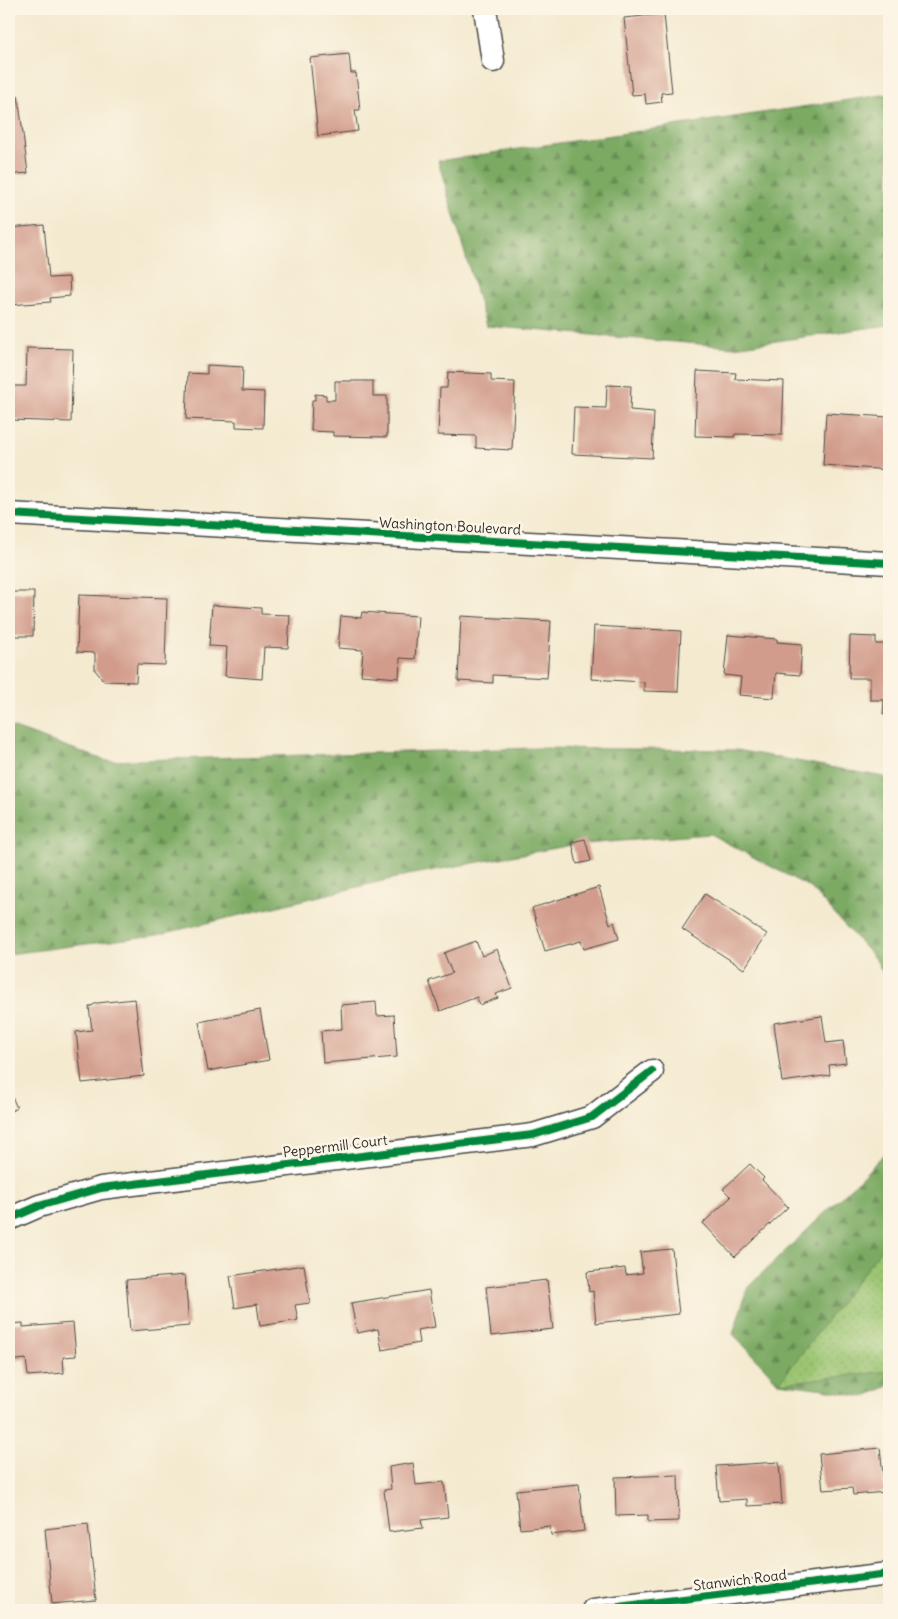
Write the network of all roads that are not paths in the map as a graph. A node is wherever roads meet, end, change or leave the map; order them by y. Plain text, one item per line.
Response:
1 (485, 9) edge
2 (493, 61) dead end
3 (9, 514) edge
4 (889, 563) edge
5 (652, 1071) dead end
6 (9, 1219) edge
7 (889, 1574) edge
8 (593, 1610) edge

1 - 2 street
3 - 4 street, Washington Boulevard
5 - 6 street, Peppermill Court
7 - 8 street, Stanwich Road

